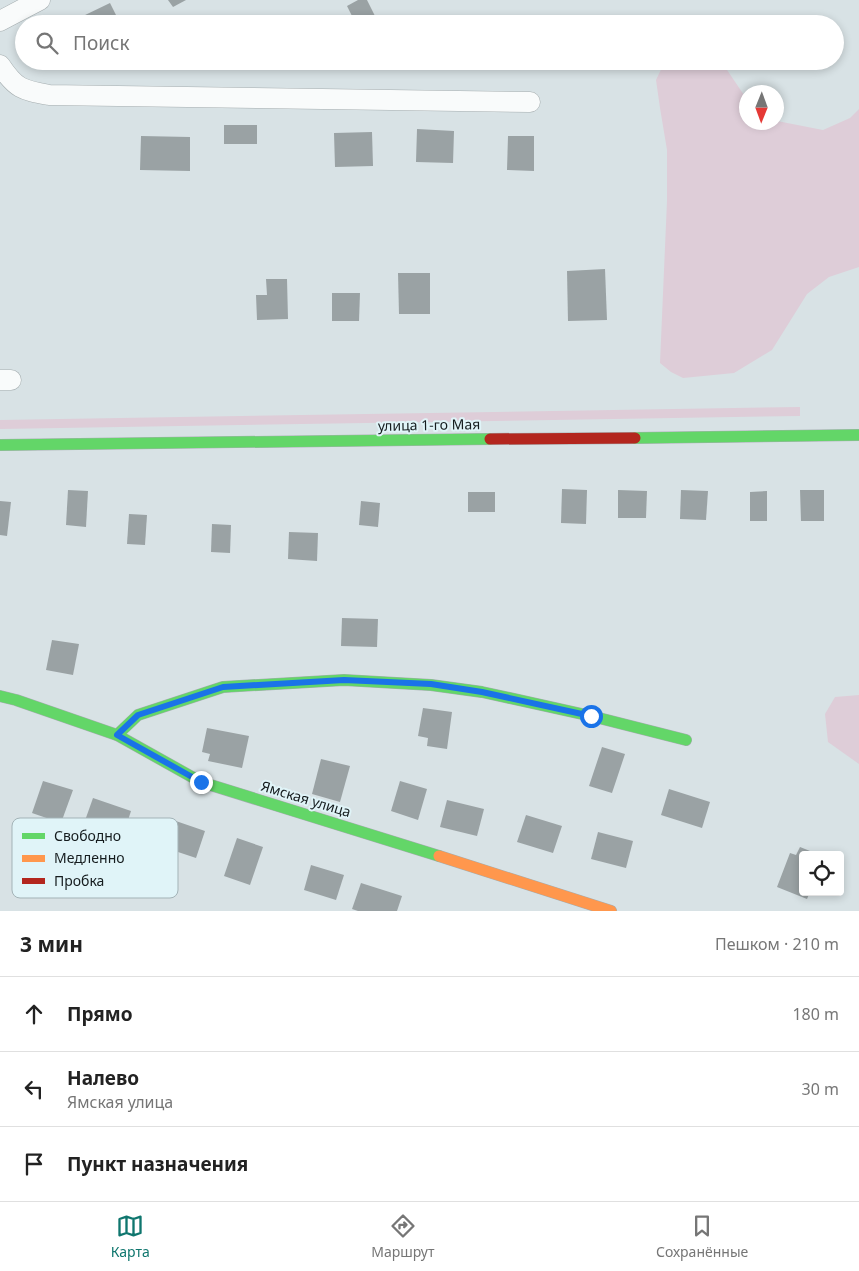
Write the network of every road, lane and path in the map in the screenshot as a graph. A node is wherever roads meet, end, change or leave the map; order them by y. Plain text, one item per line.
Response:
1 (40, 0) edge
2 (0, 21) edge
3 (0, 65) edge
4 (530, 102) dead end
5 (859, 435) edge
6 (0, 445) edge
7 (0, 696) edge
8 (117, 735) junction
9 (686, 740) dead end
10 (611, 911) edge

1 - 2 street
3 - 4 street
5 - 6 street, улица 1-го Мая
7 - 8 street, Ямская улица
8 - 9 street
8 - 10 street, Ямская улица

